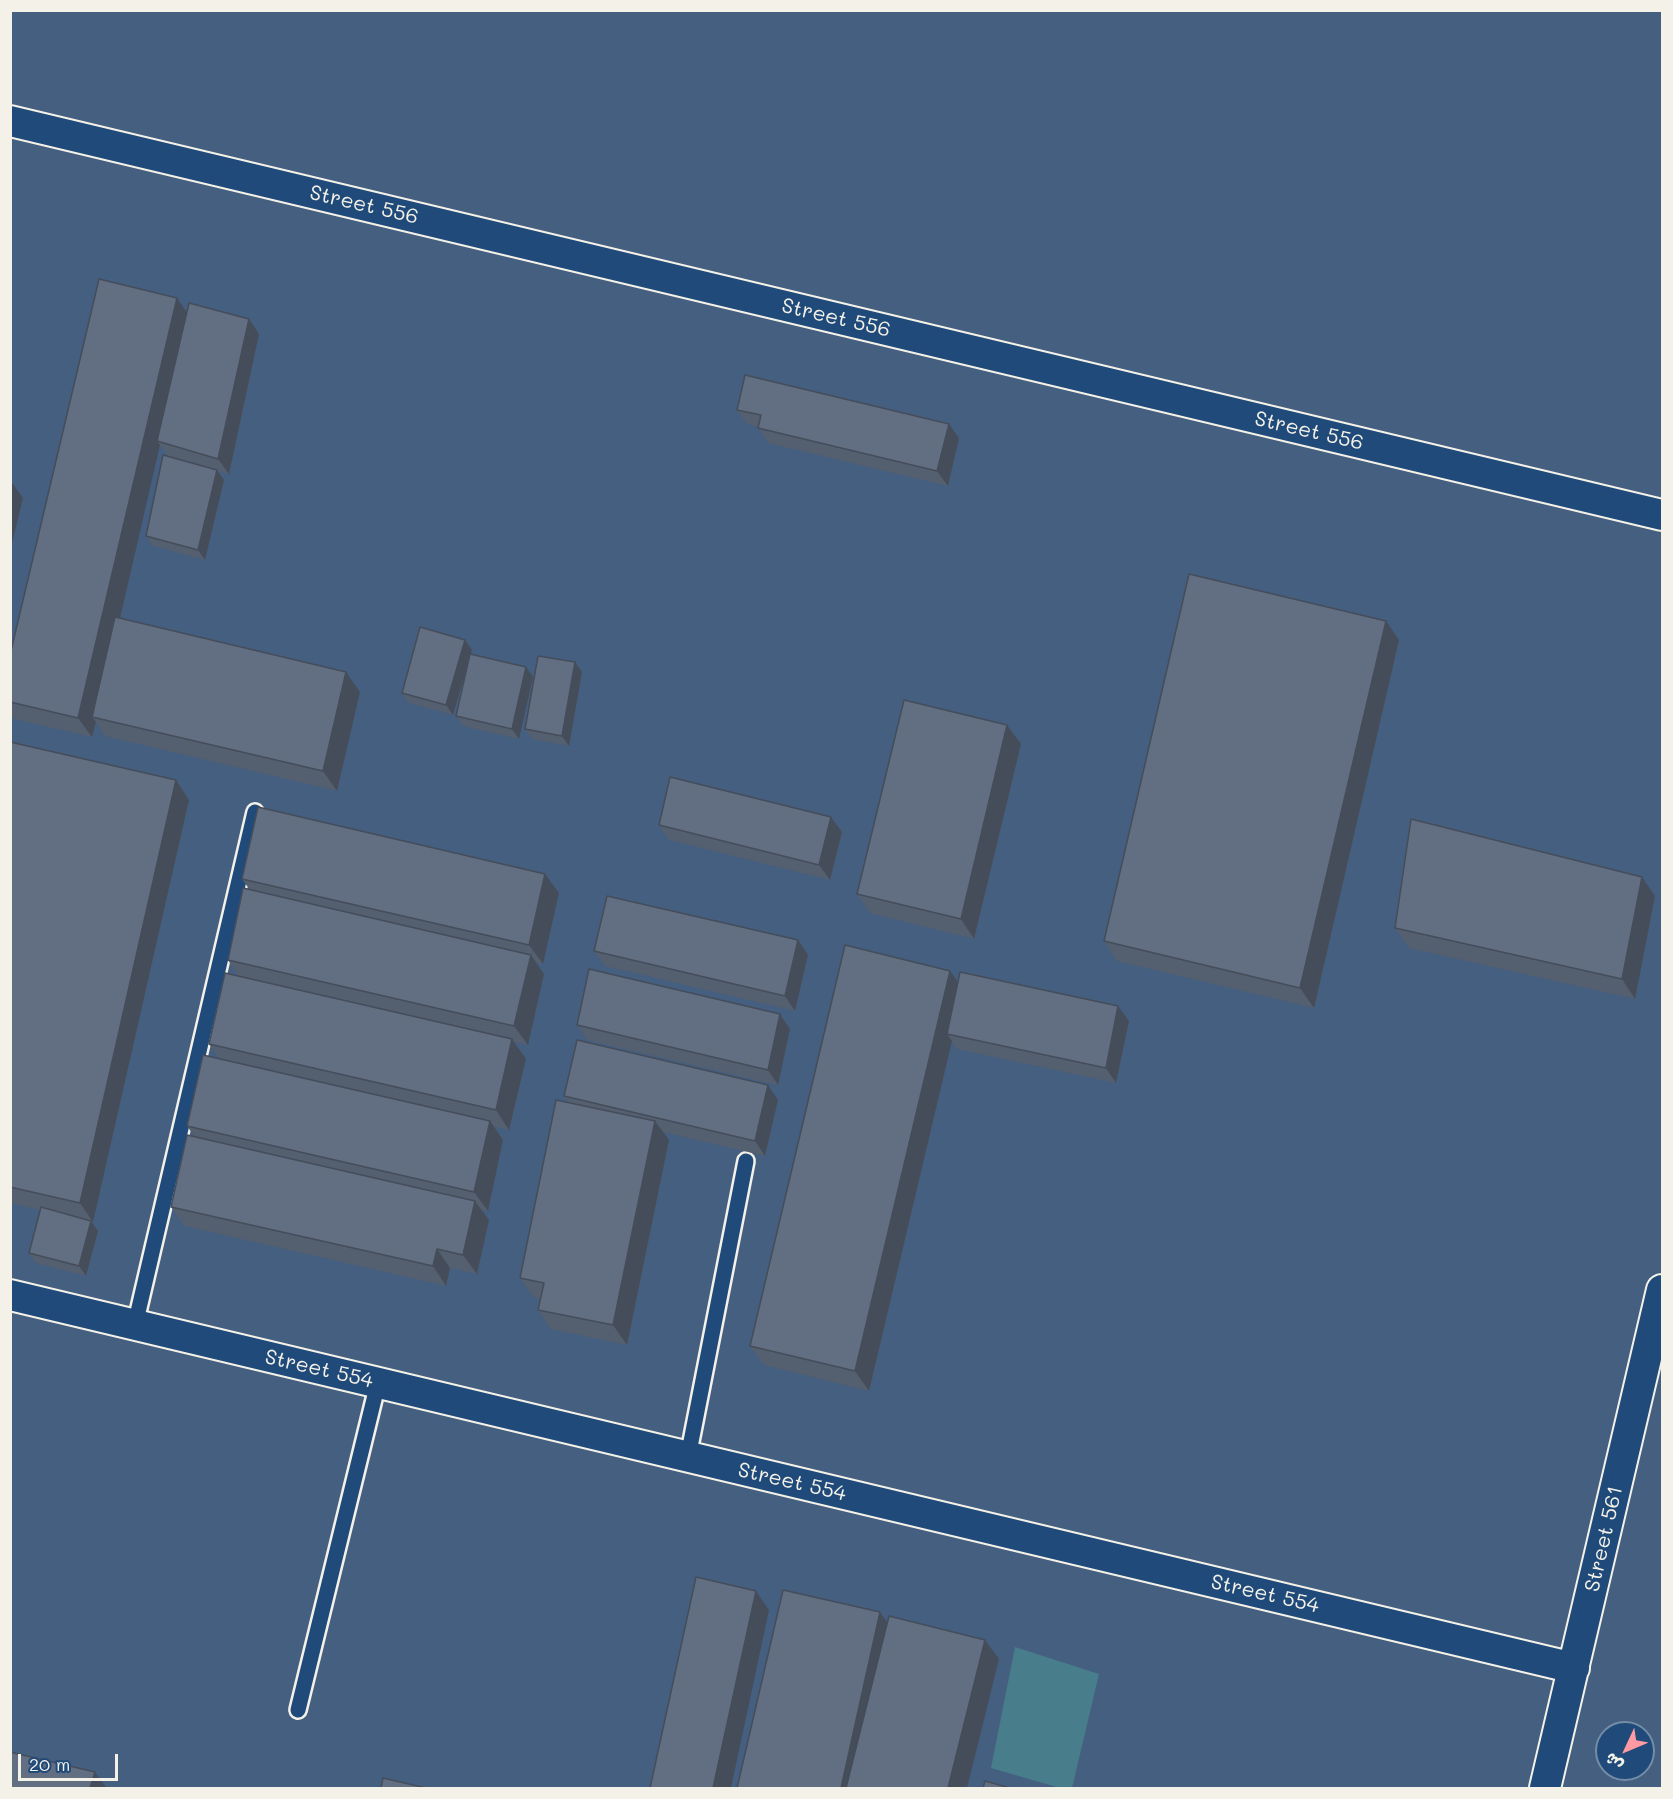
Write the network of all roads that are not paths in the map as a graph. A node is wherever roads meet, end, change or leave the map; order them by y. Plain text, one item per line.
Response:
1 (10, 121) edge
2 (1662, 515) edge
3 (255, 812) edge
4 (746, 1161) edge
5 (1662, 1290) edge
6 (10, 1295) edge
7 (135, 1325) junction
8 (378, 1383) junction
9 (688, 1456) junction
10 (1574, 1668) junction
11 (298, 1710) dead end
12 (1545, 1788) edge

1 - 2 street, Street 556
3 - 7 lane
4 - 9 lane
5 - 10 street, Street 561
6 - 7 street, Street 554
7 - 8 street, Street 554
8 - 9 street, Street 554
8 - 11 lane
9 - 10 street, Street 554
10 - 12 street, Street 561

